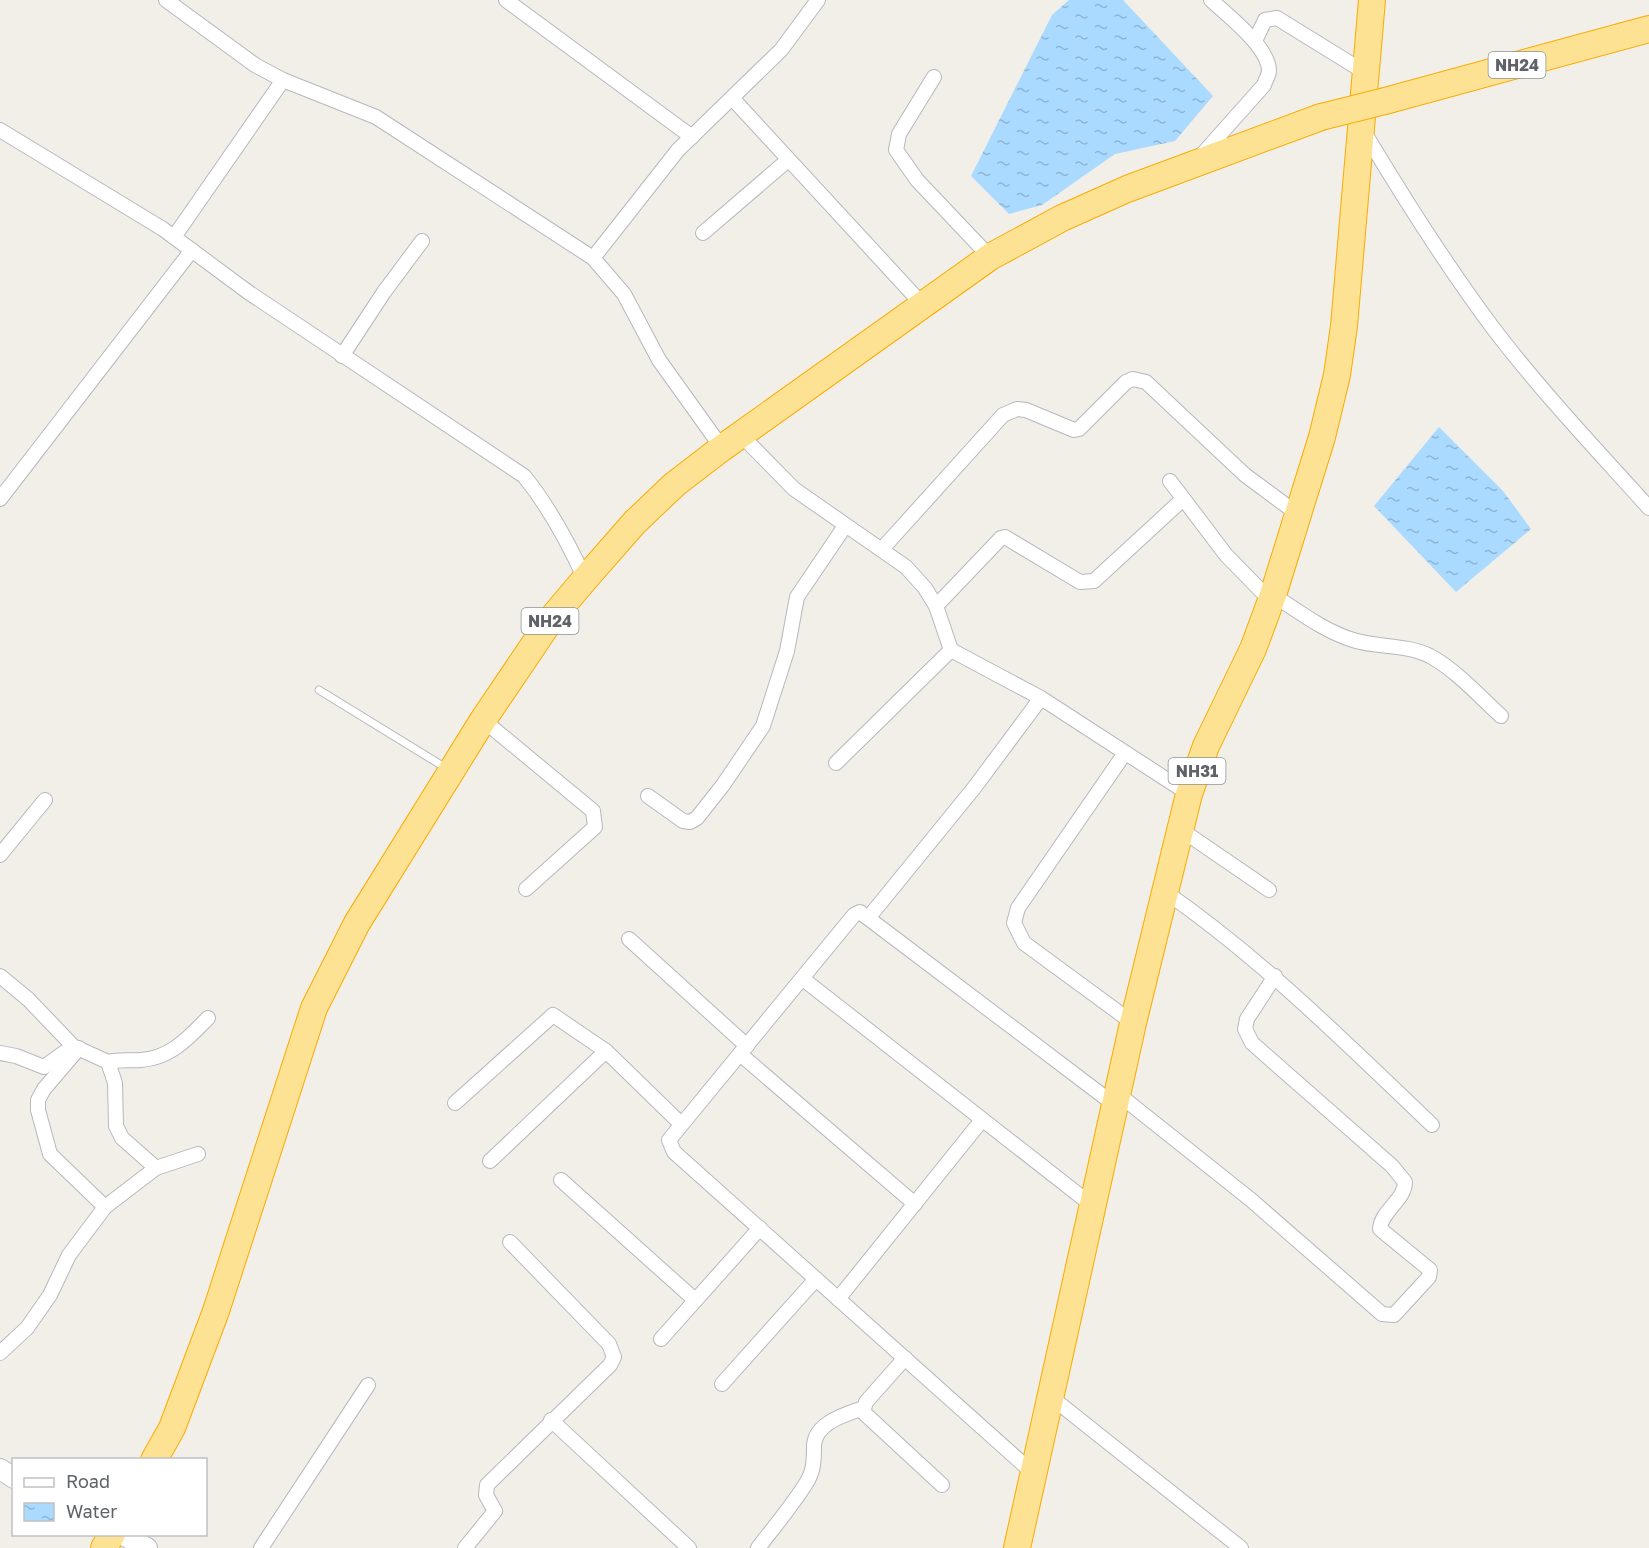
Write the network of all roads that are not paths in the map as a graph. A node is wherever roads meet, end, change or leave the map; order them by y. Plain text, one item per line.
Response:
1 (165, 0) edge
2 (506, 0) edge
3 (818, 0) edge
4 (1211, 0) edge
5 (1372, 0) edge
6 (1649, 29) edge
7 (1255, 41) junction
8 (1366, 73) junction
9 (934, 77) dead end
10 (283, 80) junction
11 (733, 99) junction
12 (1362, 128) junction
13 (0, 130) edge
14 (692, 138) junction
15 (788, 160) junction
16 (1195, 163) junction
17 (703, 233) dead end
18 (174, 237) junction
19 (422, 241) dead end
20 (192, 250) junction
21 (990, 257) junction
22 (593, 258) junction
23 (922, 304) junction
24 (342, 356) junction
25 (732, 441) junction
26 (1170, 481) dead end
27 (0, 499) edge
28 (1182, 500) junction
29 (1649, 507) edge
30 (1299, 515) junction
31 (846, 526) junction
32 (882, 549) junction
33 (585, 579) junction
34 (1272, 598) junction
35 (936, 606) junction
36 (951, 650) junction
37 (319, 690) dead end
38 (1041, 698) junction
39 (1501, 716) dead end
40 (483, 720) junction
41 (1125, 753) junction
42 (836, 763) dead end
43 (451, 771) junction
44 (1189, 794) junction
45 (648, 796) dead end
46 (45, 800) dead end
47 (1180, 829) junction
48 (0, 855) edge
49 (526, 889) dead end
50 (1269, 890) dead end
51 (1164, 891) junction
52 (869, 917) junction
53 (629, 939) dead end
54 (0, 976) edge
55 (1275, 976) junction
56 (803, 979) junction
57 (208, 1018) dead end
58 (1133, 1023) junction
59 (76, 1047) junction
60 (744, 1050) junction
61 (606, 1051) junction
62 (0, 1053) edge
63 (108, 1062) junction
64 (1117, 1099) junction
65 (455, 1103) dead end
66 (982, 1120) junction
67 (681, 1124) junction
68 (1432, 1125) dead end
69 (198, 1154) dead end
70 (490, 1161) dead end
71 (156, 1168) junction
72 (561, 1180) dead end
73 (915, 1204) junction
74 (1093, 1206) junction
75 (105, 1207) junction
76 (760, 1228) junction
77 (510, 1242) dead end
78 (816, 1278) junction
79 (838, 1299) junction
80 (695, 1300) junction
81 (661, 1339) dead end
82 (0, 1353) edge
83 (905, 1358) junction
84 (722, 1384) dead end
85 (368, 1385) dead end
86 (1051, 1397) junction
87 (863, 1408) junction
88 (551, 1420) junction
89 (155, 1458) edge
90 (1033, 1473) junction
91 (942, 1485) dead end
92 (126, 1536) edge
93 (147, 1548) edge
94 (261, 1548) edge
95 (465, 1548) edge
96 (689, 1548) edge
97 (758, 1548) edge
98 (1017, 1548) edge
99 (1241, 1548) edge

1 - 10 street
2 - 14 street
3 - 11 street
4 - 7 street
5 - 8 highway, NH31
6 - 16 highway, NH24, bridge
7 - 8 street
7 - 16 street
8 - 12 highway, NH31
9 - 21 street
10 - 18 street
10 - 22 street
11 - 14 street
11 - 15 street
12 - 29 street
12 - 30 highway, NH31
13 - 18 street
14 - 22 street
15 - 17 street
15 - 23 street
16 - 21 highway, NH24
18 - 20 street
19 - 24 street
20 - 24 street
20 - 27 street
21 - 23 highway, NH24
22 - 25 street
23 - 25 highway, NH24
24 - 33 street
25 - 31 street
25 - 33 highway, NH24
26 - 28 street
28 - 34 street
28 - 35 street
30 - 32 street
30 - 34 highway, NH31
31 - 32 street
31 - 45 street
32 - 35 street
33 - 40 highway, NH24
34 - 39 street
34 - 44 highway, NH31
35 - 36 street
36 - 38 street
36 - 42 street
37 - 43 lane
38 - 41 street
38 - 52 street
40 - 43 highway, NH24
40 - 49 street
41 - 44 street
41 - 58 street
43 - 89 highway, NH24
44 - 47 highway, NH31
46 - 48 street
47 - 50 street
47 - 51 highway, NH31
51 - 55 street
51 - 58 highway, NH31
52 - 56 street
52 - 64 street
53 - 60 street
54 - 59 street
55 - 64 street
55 - 68 street
56 - 60 street
56 - 66 street
57 - 63 street
58 - 64 highway, NH31
59 - 62 street
59 - 63 street
59 - 75 street
60 - 67 street
60 - 73 street
61 - 65 street
61 - 67 street
61 - 70 street
63 - 71 street
64 - 74 highway, NH31
66 - 73 street
66 - 74 street
67 - 76 street
69 - 71 street
71 - 75 street
72 - 80 street
73 - 79 street
74 - 86 highway, NH31
75 - 82 street
76 - 78 street
76 - 80 street
77 - 88 street
78 - 79 street
78 - 84 street
79 - 83 street
80 - 81 street
83 - 87 street
83 - 90 street
85 - 94 street
86 - 90 highway, NH31
86 - 99 street
87 - 91 street
87 - 97 street
88 - 95 street
88 - 96 street
90 - 98 highway, NH31
92 - 93 street

